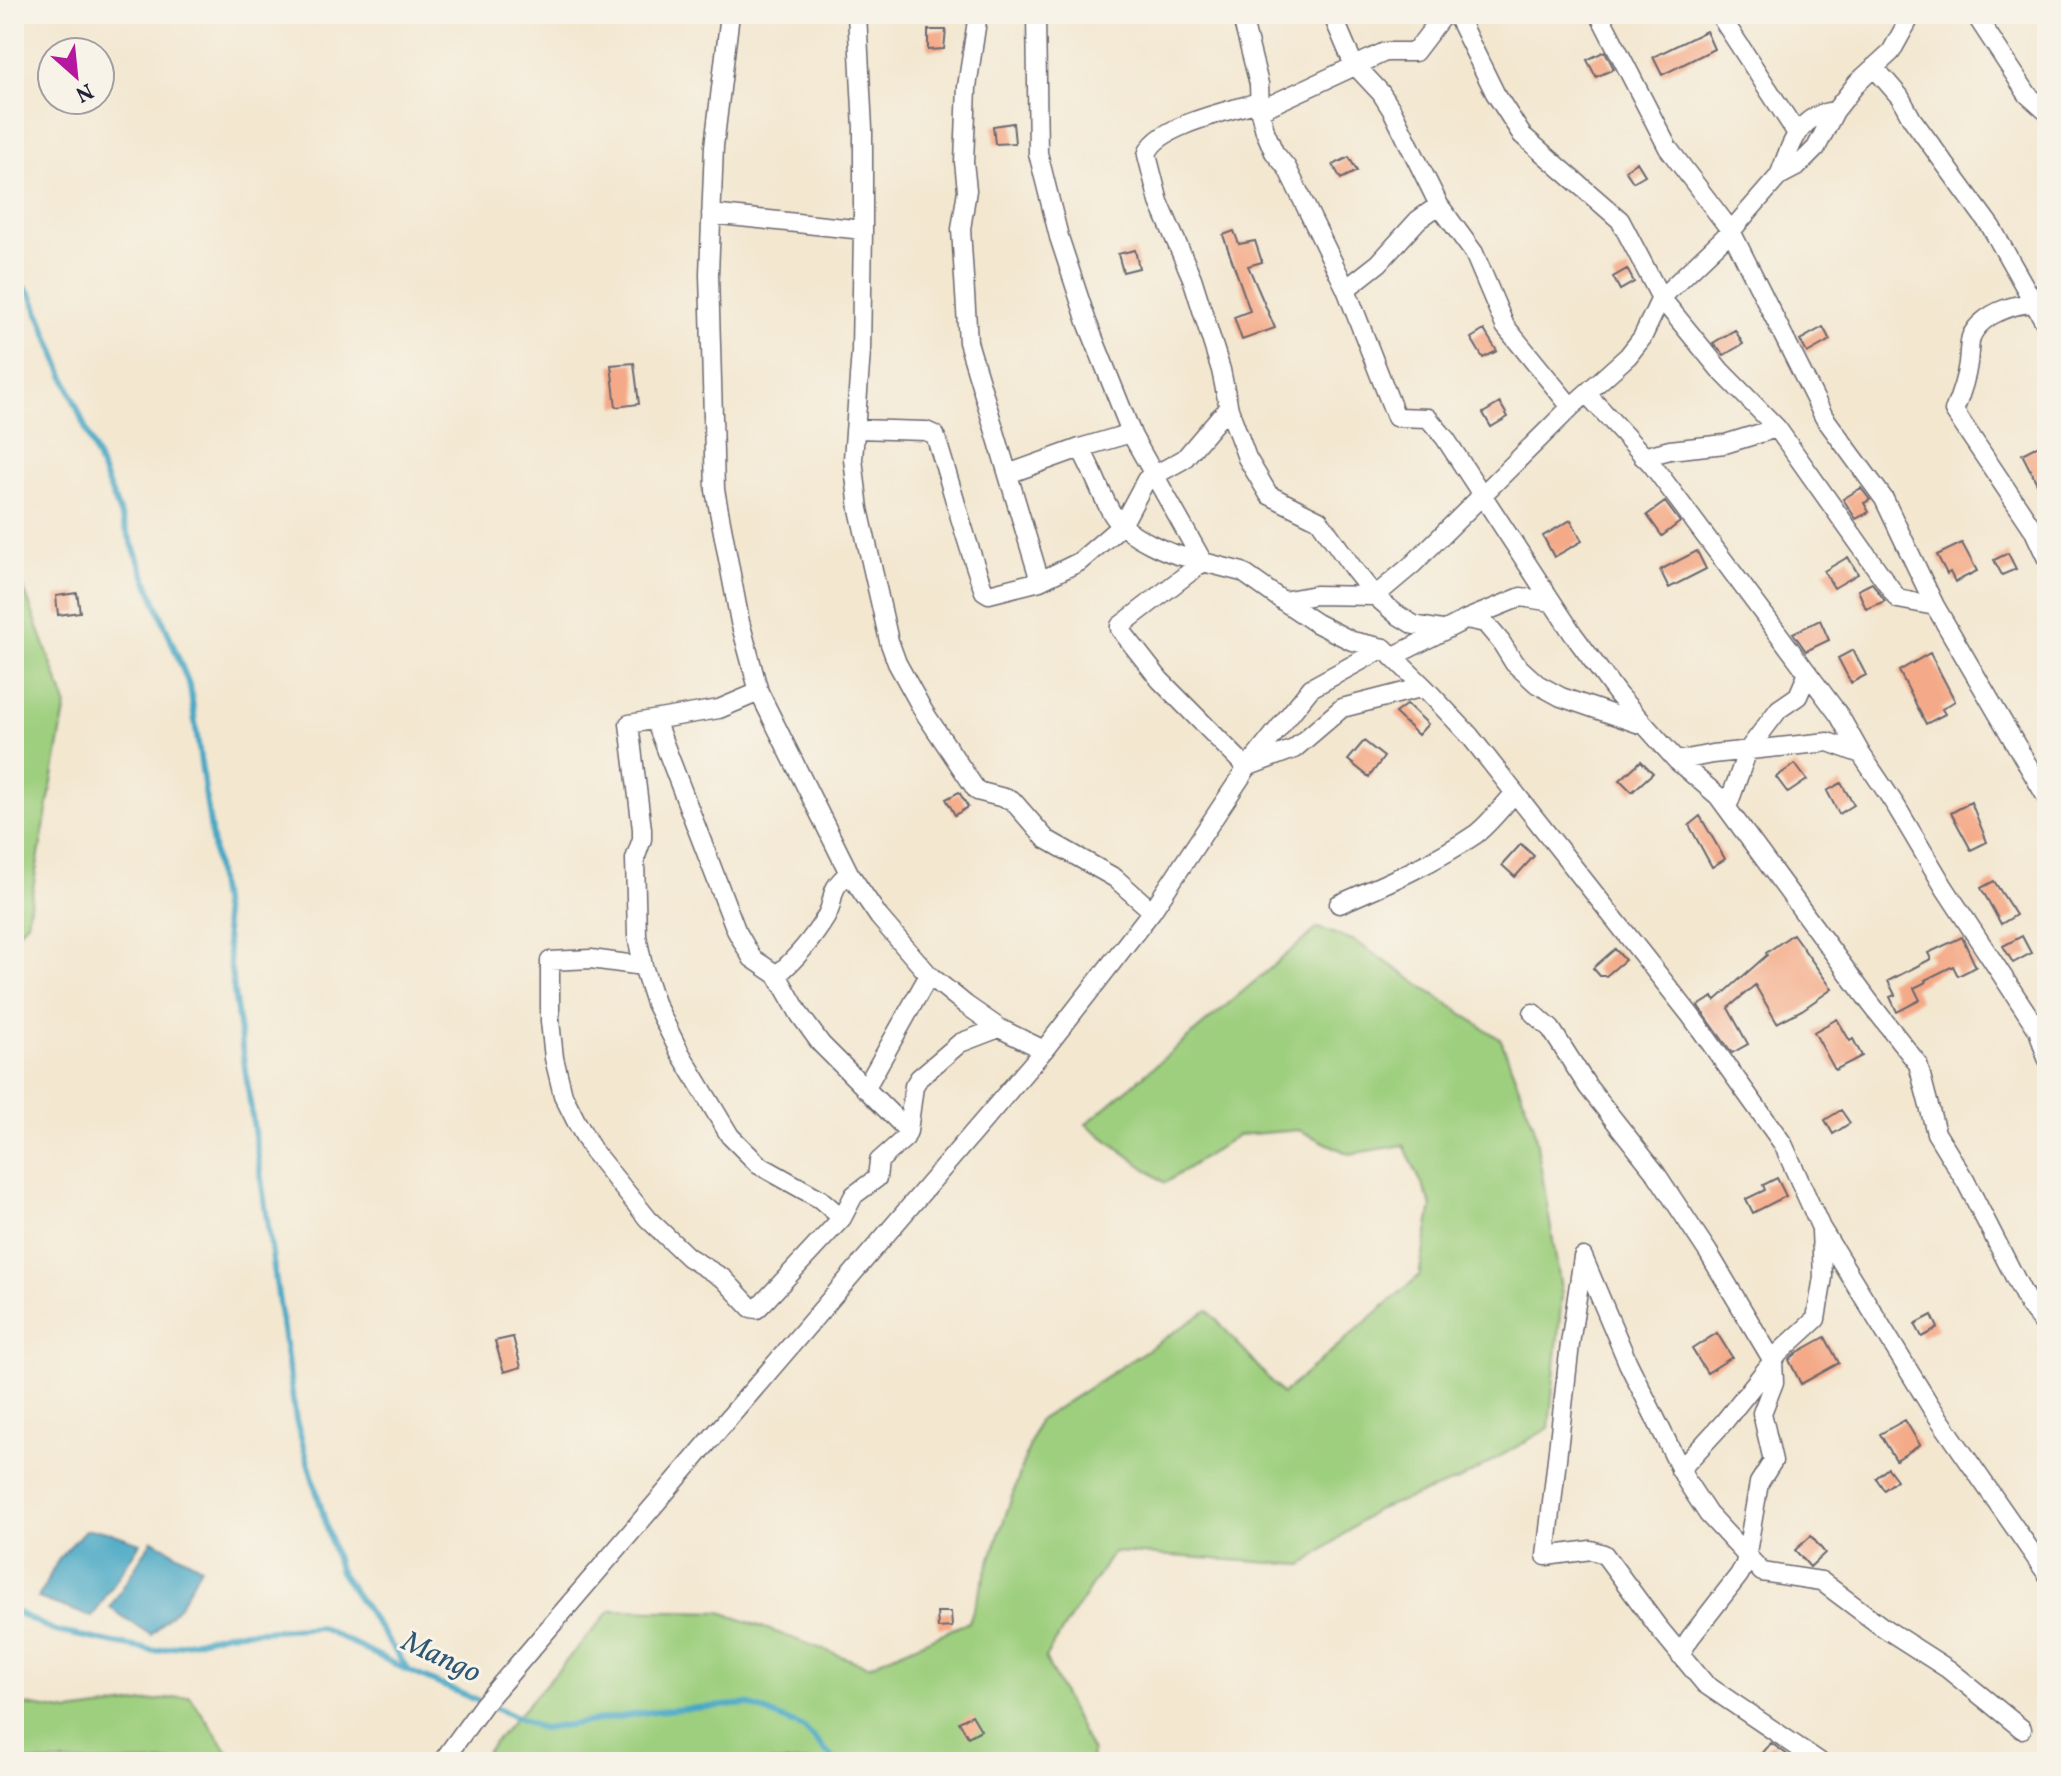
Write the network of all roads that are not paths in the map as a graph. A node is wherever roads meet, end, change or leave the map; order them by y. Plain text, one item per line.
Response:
1 (730, 14) edge
2 (857, 14) edge
3 (978, 14) edge
4 (1036, 14) edge
5 (1241, 14) edge
6 (1332, 14) edge
7 (1444, 14) edge
8 (1456, 14) edge
9 (1599, 14) edge
10 (1719, 14) edge
11 (1912, 14) edge
12 (1975, 14) edge
13 (1356, 66) junction
14 (1874, 67) junction
15 (1259, 106) junction
16 (1835, 111) junction
17 (2047, 112) edge
18 (1796, 132) junction
19 (1779, 176) junction
20 (1439, 205) junction
21 (711, 214) junction
22 (1452, 225) junction
23 (1411, 229) junction
24 (863, 230) junction
25 (1731, 231) junction
26 (1346, 289) junction
27 (1661, 298) junction
28 (2040, 304) edge
29 (2047, 326) edge
30 (1587, 394) junction
31 (1571, 407) junction
32 (1229, 409) junction
33 (1777, 428) junction
34 (856, 429) junction
35 (1131, 433) junction
36 (1080, 448) junction
37 (1643, 457) junction
38 (1008, 474) junction
39 (1154, 474) junction
40 (1484, 495) junction
41 (1122, 525) junction
42 (2047, 559) edge
43 (1201, 560) junction
44 (1040, 581) junction
45 (1375, 596) junction
46 (1283, 601) junction
47 (1552, 602) junction
48 (1935, 606) junction
49 (1467, 619) junction
50 (1443, 630) junction
51 (1388, 652) junction
52 (1808, 673) junction
53 (1424, 687) junction
54 (759, 692) junction
55 (655, 720) junction
56 (1643, 725) junction
57 (1748, 750) junction
58 (1861, 754) junction
59 (1677, 761) junction
60 (1248, 767) junction
61 (1514, 794) junction
62 (2047, 798) edge
63 (1727, 808) junction
64 (849, 873) junction
65 (1339, 904) dead end
66 (1152, 911) junction
67 (643, 966) junction
68 (777, 975) junction
69 (929, 975) junction
70 (1533, 1013) dead end
71 (999, 1028) junction
72 (1044, 1050) junction
73 (2047, 1058) edge
74 (865, 1089) junction
75 (908, 1131) junction
76 (842, 1218) junction
77 (1821, 1228) junction
78 (2047, 1328) edge
79 (1773, 1361) junction
80 (1680, 1470) junction
81 (1745, 1552) junction
82 (2047, 1574) edge
83 (1680, 1655) junction
84 (2022, 1729) dead end
85 (442, 1762) edge
86 (1820, 1762) edge

1 - 21 street
2 - 24 street
3 - 38 street
4 - 35 street
5 - 15 street
6 - 13 street
7 - 13 street
8 - 27 street
9 - 25 street
10 - 18 street
11 - 14 street
12 - 17 street
13 - 15 street
13 - 20 street
14 - 16 street
14 - 28 street
15 - 26 street
15 - 32 street
16 - 18 street
16 - 19 street
18 - 19 street
19 - 25 street
20 - 22 street
20 - 23 street
21 - 24 street
21 - 54 street
22 - 23 street
22 - 31 street
23 - 26 street
24 - 34 street
25 - 27 street
25 - 48 street
26 - 40 street
27 - 30 street
27 - 33 street
28 - 29 street
28 - 42 street
30 - 31 street
30 - 37 street
31 - 40 street
32 - 39 street
32 - 45 street
33 - 37 street
33 - 48 street
34 - 44 street
34 - 66 street
35 - 36 street
35 - 39 street
36 - 38 street
36 - 41 street
37 - 52 street
38 - 44 street
39 - 41 street
39 - 43 street
40 - 45 street
40 - 47 street
41 - 43 street
41 - 44 street
43 - 46 street
43 - 60 street
45 - 46 street
45 - 50 street
46 - 51 street
47 - 49 street
47 - 56 street
48 - 62 street
49 - 50 street
49 - 56 street
50 - 51 street
51 - 53 street
51 - 60 street
52 - 57 street
52 - 58 street
53 - 60 street
53 - 61 street
54 - 55 street
54 - 64 street
55 - 67 street
55 - 68 street
56 - 59 street
57 - 58 street
57 - 59 street
57 - 63 street
58 - 73 street
59 - 63 street
60 - 66 street
61 - 65 street
61 - 77 street
63 - 78 street
64 - 68 street
64 - 69 street
66 - 72 street
67 - 76 street
67 - 76 street
68 - 74 street
69 - 71 street
69 - 74 street
70 - 79 street
71 - 72 street
71 - 75 street
72 - 85 street
74 - 75 street
75 - 76 street
77 - 79 street
77 - 82 street
79 - 80 street
79 - 81 street
80 - 81 street
80 - 83 street
81 - 83 street
81 - 84 street
83 - 86 street

